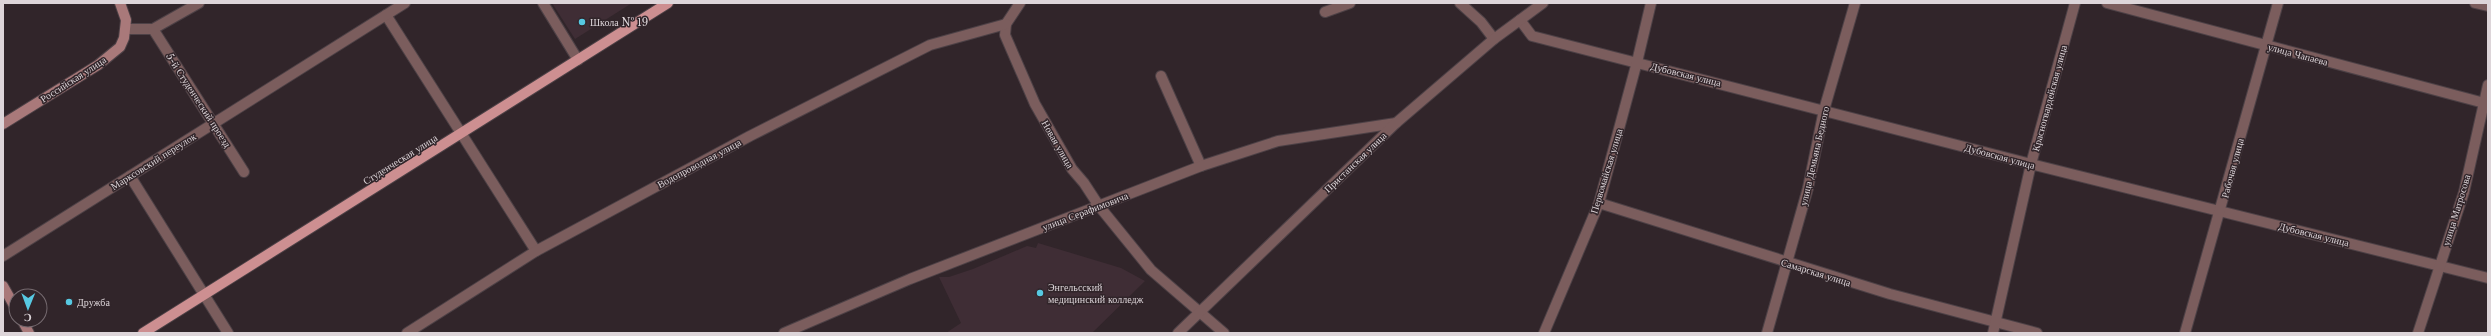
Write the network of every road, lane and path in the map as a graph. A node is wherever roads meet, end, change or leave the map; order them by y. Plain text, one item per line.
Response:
1 (120, 3) edge
2 (199, 3) edge
3 (405, 3) edge
4 (543, 3) edge
5 (668, 3) edge
6 (1020, 3) edge
7 (1350, 3) edge
8 (1460, 3) edge
9 (1543, 3) edge
10 (1651, 3) edge
11 (1856, 3) edge
12 (2075, 3) edge
13 (2107, 3) edge
14 (2278, 3) edge
15 (2475, 3) edge
16 (2488, 6) edge
17 (1325, 12) dead end
18 (386, 15) junction
19 (1520, 20) junction
20 (1006, 24) junction
21 (153, 29) junction
22 (126, 30) junction
23 (1494, 39) junction
24 (2266, 46) junction
25 (578, 60) junction
26 (1637, 62) junction
27 (1161, 76) dead end
28 (2488, 85) edge
29 (2486, 103) edge
30 (1824, 110) junction
31 (214, 123) junction
32 (3, 124) edge
33 (1396, 124) junction
34 (462, 134) junction
35 (2031, 164) junction
36 (1202, 166) junction
37 (244, 172) dead end
38 (130, 176) junction
39 (1599, 203) junction
40 (1098, 206) junction
41 (2220, 210) junction
42 (536, 251) junction
43 (3, 256) edge
44 (1786, 263) junction
45 (2438, 265) junction
46 (2488, 278) edge
47 (3, 286) edge
48 (8, 295) edge
49 (204, 296) junction
50 (1198, 312) junction
51 (1995, 322) junction
52 (143, 333) edge
53 (228, 333) edge
54 (407, 333) edge
55 (784, 333) edge
56 (1178, 333) edge
57 (1224, 333) edge
58 (1544, 333) edge
59 (1767, 333) edge
60 (1993, 333) edge
61 (2037, 333) edge
62 (2185, 333) edge
63 (2418, 333) edge

1 - 22 main road
2 - 21 street
3 - 18 street, Марксовский переулок
4 - 25 street
5 - 25 main road, Студенческая улица
6 - 20 street
7 - 17 street
8 - 23 street
9 - 19 street, Пристанская улица
10 - 26 street, Первомайская улица
11 - 30 street, улица Демьяна Бедного
12 - 35 street, Красногвардейская улица
13 - 24 street, улица Чапаева
14 - 24 street, Рабочая улица
15 - 16 street
18 - 31 street, Марксовский переулок
18 - 34 street
19 - 23 street, Пристанская улица
19 - 26 street, Дубовская улица
20 - 40 street, Новая улица
20 - 42 street, Водопроводная улица
21 - 22 street
21 - 31 street, 5-й Студенческий проезд
22 - 32 main road, Российская улица
23 - 33 street, Пристанская улица
24 - 29 street, улица Чапаева
24 - 41 street, Рабочая улица
25 - 34 main road, Студенческая улица
26 - 30 street, Дубовская улица
26 - 39 street, Первомайская улица
27 - 36 street
28 - 29 street, улица Матросова
29 - 45 street, улица Матросова
30 - 35 street, Дубовская улица
30 - 44 street, улица Демьяна Бедного
31 - 37 street, 5-й Студенческий проезд
31 - 38 street, Марксовский переулок
33 - 36 street, улица Серафимовича
33 - 50 street, Пристанская улица
34 - 42 street
34 - 49 main road, Студенческая улица
35 - 41 street, Дубовская улица
35 - 51 street, Красногвардейская улица
36 - 40 street, улица Серафимовича
38 - 43 street, Марксовский переулок
38 - 49 street
39 - 44 street, Самарская улица
39 - 58 street, Первомайская улица
40 - 50 street, Новая улица
40 - 55 street, улица Серафимовича
41 - 45 street, Дубовская улица
41 - 62 street, Рабочая улица
42 - 54 street, Водопроводная улица
44 - 51 street, Самарская улица
44 - 59 street, улица Демьяна Бедного
45 - 46 street, Дубовская улица
45 - 63 street, улица Матросова
47 - 48 main road
49 - 52 main road, Студенческая улица
49 - 53 street
50 - 56 street, Пристанская улица
50 - 57 street, Новая улица
51 - 60 street, Красногвардейская улица
51 - 61 street, Самарская улица

